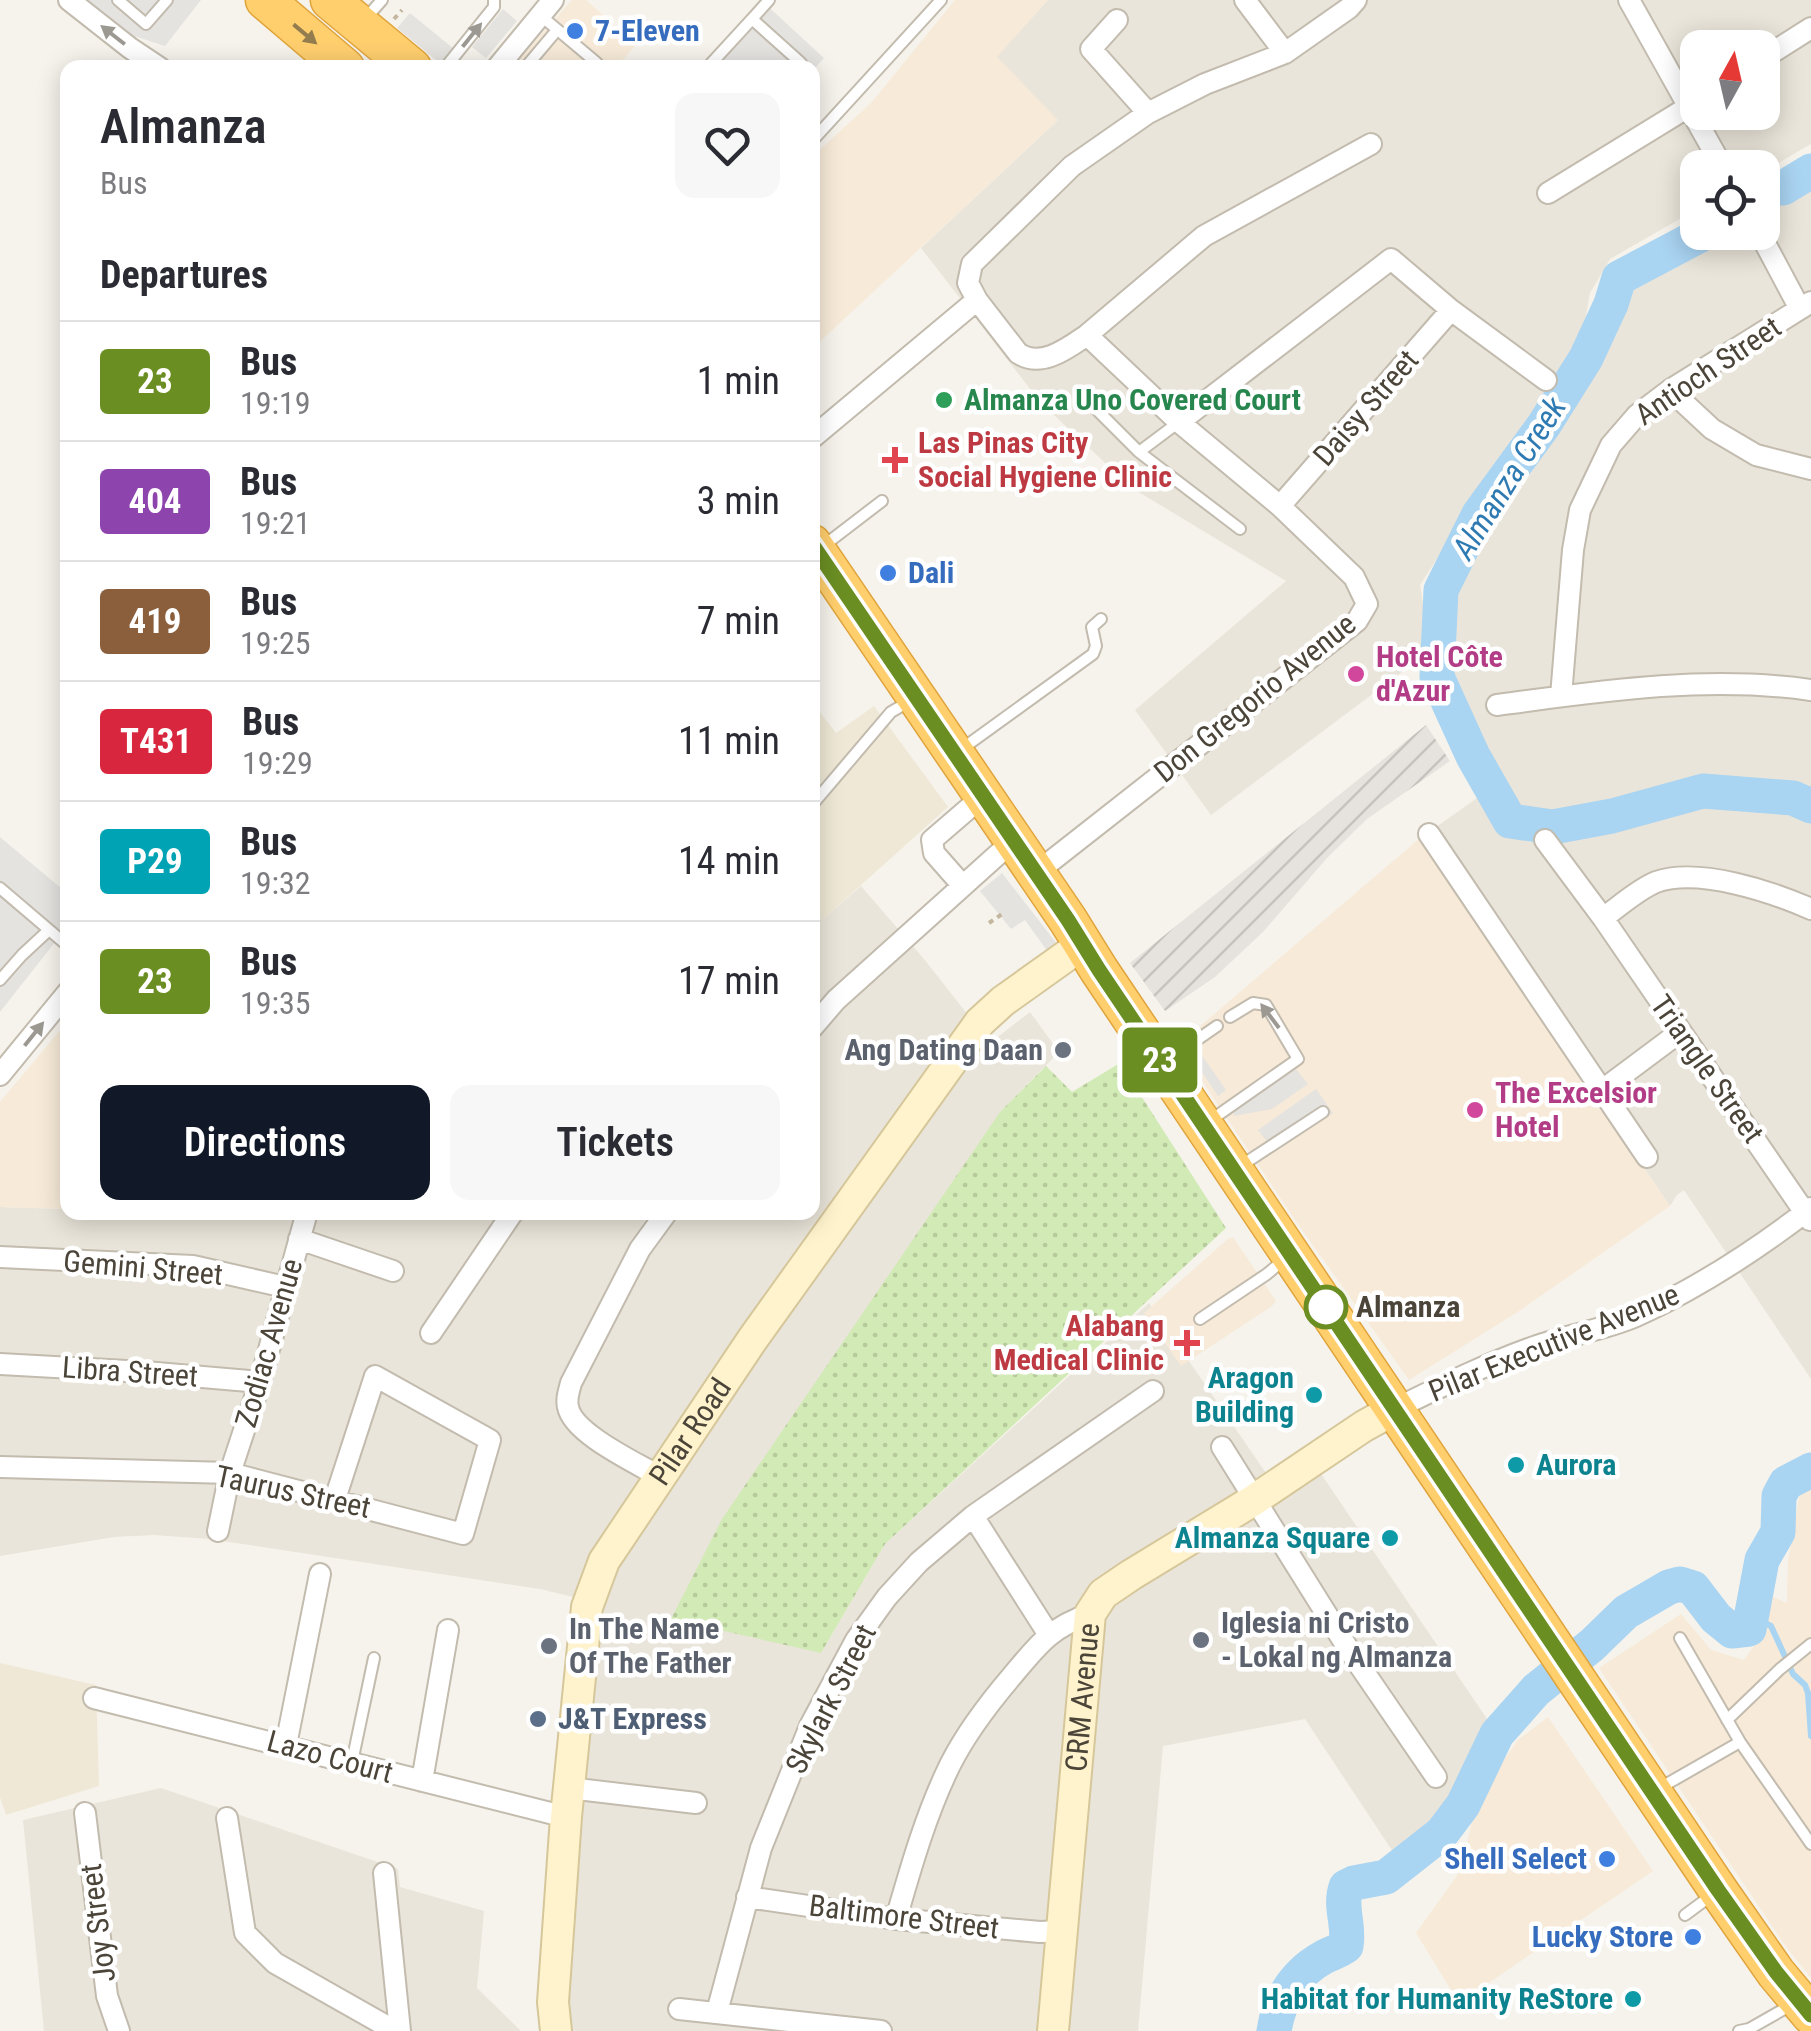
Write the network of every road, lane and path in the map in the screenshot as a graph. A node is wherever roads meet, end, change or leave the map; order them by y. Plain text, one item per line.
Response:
1 (69, 0) edge
2 (118, 0) edge
3 (167, 0) edge
4 (265, 0) edge
5 (330, 0) edge
6 (494, 0) edge
7 (769, 0) edge
8 (940, 0) edge
9 (1245, 0) edge
10 (1356, 0) edge
11 (1628, 0) edge
12 (546, 8) edge
13 (371, 12) edge
14 (752, 19) junction
15 (1117, 20) dead end
16 (1811, 28) edge
17 (558, 30) junction
18 (1780, 48) edge
19 (1285, 53) junction
20 (148, 60) edge
21 (336, 60) edge
22 (406, 60) edge
23 (451, 60) edge
24 (504, 60) edge
25 (532, 60) edge
26 (593, 60) edge
27 (714, 60) edge
28 (797, 60) edge
29 (1680, 82) edge
30 (1148, 112) junction
31 (1680, 113) edge
32 (820, 131) edge
33 (1371, 144) dead end
34 (1548, 193) dead end
35 (1770, 250) edge
36 (972, 291) junction
37 (1806, 306) edge
38 (1451, 310) junction
39 (1088, 335) junction
40 (1546, 380) dead end
41 (1670, 390) junction
42 (1096, 408) dead end
43 (1180, 422) junction
44 (820, 431) edge
45 (1139, 452) junction
46 (1811, 469) edge
47 (882, 500) dead end
48 (1280, 506) junction
49 (1240, 529) dead end
50 (820, 545) edge
51 (820, 558) edge
52 (1101, 618) dead end
53 (1562, 686) junction
54 (1811, 690) edge
55 (916, 698) junction
56 (1497, 704) dead end
57 (955, 755) junction
58 (820, 796) edge
59 (983, 796) junction
60 (1429, 834) dead end
61 (1014, 840) junction
62 (1545, 840) dead end
63 (1036, 873) junction
64 (963, 886) junction
65 (0, 888) edge
66 (1811, 910) edge
67 (1006, 912) dead end
68 (1603, 918) junction
69 (989, 923) dead end
70 (49, 930) junction
71 (60, 939) edge
72 (1083, 944) junction
73 (0, 980) edge
74 (60, 1002) edge
75 (1230, 1017) dead end
76 (820, 1019) edge
77 (1217, 1026) dead end
78 (1680, 1032) junction
79 (1162, 1064) junction
80 (0, 1075) edge
81 (1602, 1091) junction
82 (1323, 1112) dead end
83 (1204, 1125) junction
84 (1647, 1157) dead end
85 (1234, 1170) junction
86 (1809, 1213) edge
87 (305, 1220) edge
88 (508, 1220) edge
89 (661, 1220) edge
90 (299, 1239) junction
91 (1290, 1254) junction
92 (0, 1257) edge
93 (393, 1271) dead end
94 (285, 1286) junction
95 (1200, 1320) dead end
96 (431, 1333) dead end
97 (0, 1364) edge
98 (260, 1382) junction
99 (1153, 1391) dead end
100 (1395, 1410) junction
101 (1222, 1447) dead end
102 (0, 1467) edge
103 (230, 1473) junction
104 (660, 1477) junction
105 (336, 1499) junction
106 (1254, 1500) junction
107 (973, 1516) junction
108 (218, 1531) dead end
109 (320, 1574) dead end
110 (1090, 1614) junction
111 (448, 1630) dead end
112 (1049, 1634) junction
113 (1680, 1638) dead end
114 (1806, 1648) edge
115 (374, 1658) dead end
116 (94, 1698) dead end
117 (1728, 1720) junction
118 (1740, 1742) junction
119 (286, 1745) junction
120 (352, 1762) junction
121 (1436, 1778) dead end
122 (422, 1781) junction
123 (1652, 1792) junction
124 (567, 1803) junction
125 (696, 1804) dead end
126 (85, 1813) dead end
127 (227, 1818) dead end
128 (1811, 1844) edge
129 (384, 1873) dead end
130 (1718, 1890) junction
131 (747, 1897) junction
132 (1685, 1915) dead end
133 (896, 1919) junction
134 (1062, 1931) junction
135 (1804, 2008) edge
136 (679, 2009) dead end
137 (716, 2012) junction
138 (1745, 2030) edge
139 (119, 2031) edge
140 (398, 2031) edge
141 (556, 2031) edge
142 (880, 2031) edge
143 (1053, 2031) edge

20 -> 1 street
2 - 3 lane
4 -> 21 highway
5 - 13 highway
23 -> 6 lane
7 - 14 lane
8 - 32 lane
9 - 19 street
10 - 19 street
11 - 29 street
12 - 17 lane
12 - 24 street
13 - 22 highway
14 - 27 lane
14 - 28 lane
15 - 30 street
16 - 18 street
17 - 25 lane
17 - 26 lane
19 - 30 street
30 - 36 street
31 - 34 street
33 - 39 street
35 - 37 street
36 - 39 street
36 - 44 street
37 - 41 street, Antioch Street
38 - 40 street
38 - 43 street
38 - 48 street, Daisy Street
39 - 43 street, Don Gregorio Avenue
41 - 46 street
41 - 53 street, Antioch Street
42 - 45 lane
43 - 45 lane
43 - 48 street, Don Gregorio Avenue
45 - 49 lane
47 - 50 lane
48 - 63 street, Don Gregorio Avenue
51 - 55 highway
52 - 57 lane
53 - 54 street
53 - 56 street
55 - 57 highway
55 - 58 lane
57 - 59 highway
59 - 61 highway
59 - 64 street
60 - 81 street
61 - 63 highway
61 - 64 street
62 - 68 street, Triangle Street
63 - 72 highway
64 - 76 street
65 - 70 lane
66 - 68 street
67 - 69 path
68 - 78 street, Triangle Street
70 - 71 lane
70 - 73 lane
72 - 79 highway
72 - 104 street, Pilar Road
80 -> 74 street
83 -> 75 lane
77 - 79 lane
78 - 81 street
78 - 86 street, Triangle Street
79 - 83 highway
81 - 84 street
82 - 85 lane
83 - 85 highway
85 - 91 highway
86 - 100 street, Pilar Executive Avenue
87 - 90 street, Zodiac Avenue
88 - 96 street
89 - 104 street
90 - 93 street
90 - 94 street, Zodiac Avenue
91 - 95 lane
91 - 100 highway
92 - 94 street, Gemini Street
94 - 98 street, Zodiac Avenue
97 - 98 street, Libra Street
98 - 103 street, Zodiac Avenue
99 - 107 street, Skylark Street
100 - 106 street, CRM Avenue
100 - 123 highway
101 - 106 street
102 - 103 street, Taurus Street
103 - 105 street, Taurus Street
103 - 108 street, Zodiac Avenue
104 - 124 street, Pilar Road
105 - 105 street, Taurus Street
106 - 110 street, CRM Avenue
106 - 121 street
107 - 112 street
107 - 131 street, Skylark Street
109 - 119 street
110 - 112 street
110 - 134 street, CRM Avenue
111 - 122 street
112 - 133 street
113 - 117 lane
114 - 117 lane
115 - 120 lane
116 - 119 street, Lazo Court
117 - 118 lane
118 - 123 lane
118 - 128 lane
119 - 120 street, Lazo Court
120 - 122 street, Lazo Court
122 - 124 street, Lazo Court
123 - 130 highway
124 - 125 street, Lazo Court
124 - 141 street, Pilar Road
126 - 139 street, Joy Street
127 - 140 street
129 - 140 street
130 - 132 lane
130 - 135 highway
131 - 133 street, Baltimore Street
131 - 137 street, Skylark Street
133 - 134 street, Baltimore Street
134 - 143 street, CRM Avenue
135 - 138 lane
136 - 137 street
137 - 142 street

